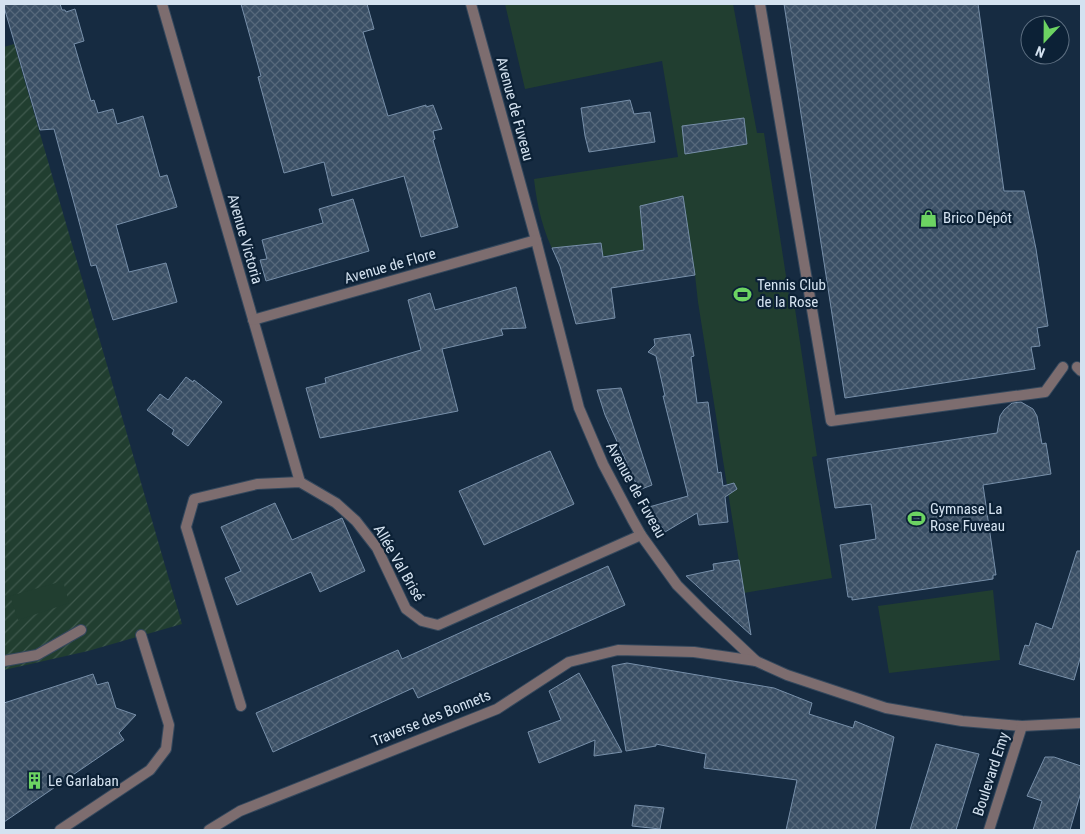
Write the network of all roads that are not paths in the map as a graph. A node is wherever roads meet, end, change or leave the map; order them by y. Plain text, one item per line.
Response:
1 (162, 4) edge
2 (471, 4) edge
3 (760, 4) edge
4 (536, 240) junction
5 (253, 320) junction
6 (1063, 367) dead end
7 (300, 482) junction
8 (641, 535) junction
9 (81, 630) dead end
10 (141, 635) dead end
11 (756, 661) junction
12 (4, 662) edge
13 (241, 706) dead end
14 (1081, 723) edge
15 (1022, 726) junction
16 (60, 830) edge
17 (209, 830) edge
18 (989, 830) edge

1 - 5 street, Avenue Victoria
2 - 4 street, Avenue de Fuveau
3 - 6 street
4 - 5 street, Avenue de Flore
4 - 8 street, Avenue de Fuveau
5 - 7 street, Avenue Victoria
7 - 8 street, Allée Val Brisé
7 - 13 street
8 - 11 street, Avenue de Fuveau
9 - 12 street
10 - 16 street
11 - 15 street, Avenue de Fuveau
11 - 17 street, Traverse des Bonnets
14 - 15 street, Avenue de Fuveau
15 - 18 street, Boulevard Emy

